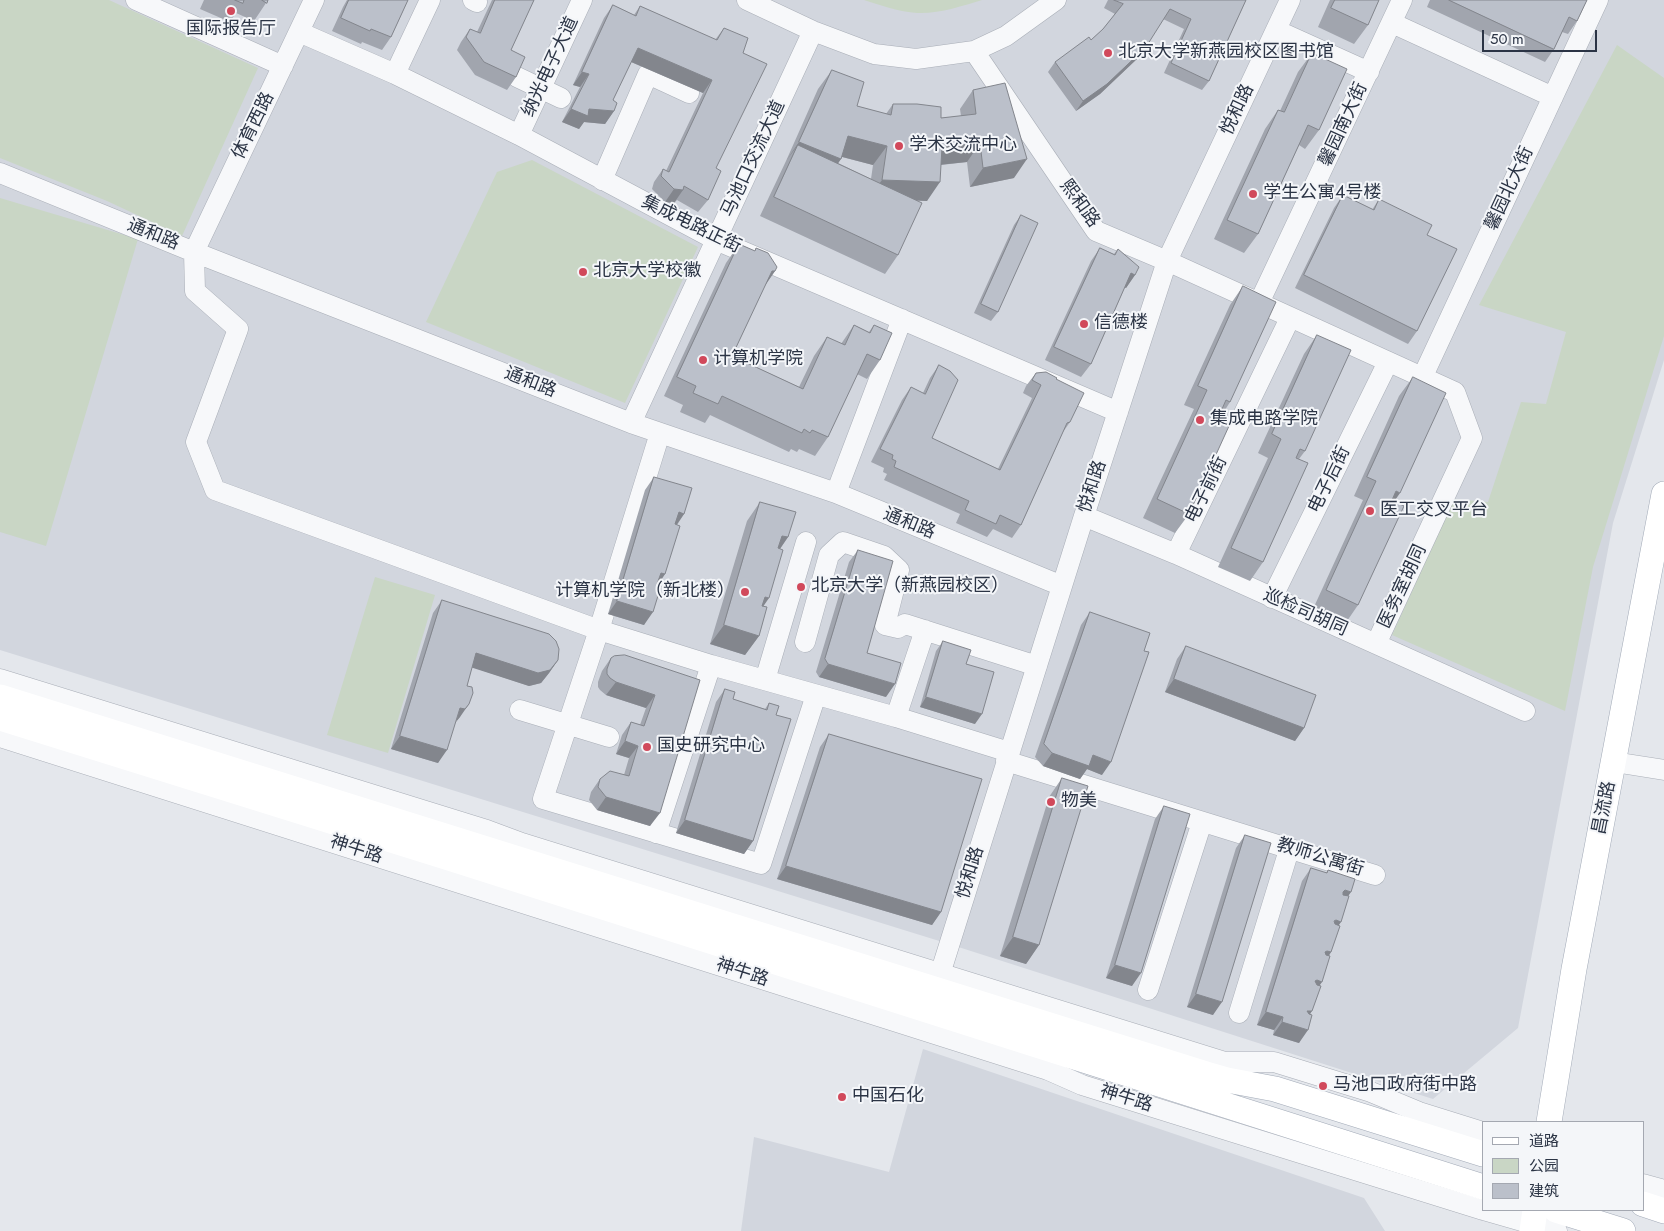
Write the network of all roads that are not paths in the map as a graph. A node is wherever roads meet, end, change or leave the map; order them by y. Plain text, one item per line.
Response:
1 (136, 0) edge
2 (314, 0) edge
3 (430, 0) edge
4 (582, 0) edge
5 (747, 0) edge
6 (1056, 0) edge
7 (1290, 0) edge
8 (1402, 0) edge
9 (1598, 0) edge
10 (1392, 23) junction
11 (1276, 30) junction
12 (813, 31) junction
13 (299, 32) junction
14 (974, 51) junction
15 (283, 66) junction
16 (1369, 72) junction
17 (395, 74) junction
18 (517, 78) edge
19 (541, 88) junction
20 (689, 93) dead end
21 (1553, 97) junction
22 (561, 98) dead end
23 (519, 135) junction
24 (0, 173) edge
25 (602, 180) junction
26 (716, 240) junction
27 (194, 252) junction
28 (1167, 261) junction
29 (1259, 303) junction
30 (1290, 318) junction
31 (902, 320) junction
32 (1388, 362) junction
33 (1422, 378) junction
34 (1455, 392) joint
35 (1118, 412) junction
36 (631, 423) junction
37 (660, 433) junction
38 (836, 494) junction
39 (1664, 494) edge
40 (1084, 516) junction
41 (806, 542) dead end
42 (1176, 554) junction
43 (1062, 586) junction
44 (1272, 598) junction
45 (599, 630) junction
46 (925, 630) junction
47 (805, 642) dead end
48 (1376, 644) junction
49 (711, 665) junction
50 (1037, 666) junction
51 (0, 679) edge
52 (765, 680) junction
53 (816, 695) junction
54 (0, 697) edge
55 (520, 710) dead end
56 (1525, 710) dead end
57 (896, 717) junction
58 (0, 718) edge
59 (569, 724) junction
60 (609, 737) dead end
61 (0, 738) edge
62 (1008, 756) junction
63 (1614, 762) junction
64 (1664, 770) edge
65 (1202, 822) junction
66 (656, 833) junction
67 (1289, 850) junction
68 (1375, 875) dead end
69 (938, 982) junction
70 (1148, 990) dead end
71 (1239, 1013) dead end
72 (1549, 1121) edge
73 (1482, 1132) edge
74 (1482, 1154) edge
75 (1644, 1184) edge
76 (1482, 1186) edge
77 (1664, 1190) edge
78 (1644, 1204) edge
79 (1482, 1210) edge
80 (1487, 1211) edge
81 (1559, 1211) edge
82 (1664, 1211) edge
83 (1533, 1222) edge
84 (1557, 1231) edge
85 (1623, 1231) edge

1 - 15 street
2 - 13 street, 体育西路
3 - 17 street
4 - 19 street, 纳光电子大道
5 - 12 street
6 - 14 street
7 - 11 street, 悦和路
8 - 10 street, 馨园南大街
9 - 21 street, 馨园北大街
10 - 16 street, 馨园南大街
10 - 21 street
11 - 16 street
11 - 28 street, 悦和路
12 - 14 street
12 - 26 street, 马池口交流大道
13 - 15 street, 体育西路
13 - 17 street, 集成电路正街
14 - 28 street, 熙和路
15 - 27 street, 体育西路
16 - 29 street, 馨园南大街
17 - 23 street, 集成电路正街
18 - 19 street
19 - 22 street
19 - 23 street, 纳光电子大道
20 - 25 street
21 - 33 street, 馨园北大街
23 - 25 street, 集成电路正街
24 - 27 street, 通和路
25 - 26 street, 集成电路正街
26 - 31 street, 集成电路正街
26 - 36 street, 马池口交流大道
27 - 36 street, 通和路
27 - 45 street, 教师公寓街
28 - 29 street, 熙和路
28 - 35 street, 悦和路
29 - 30 street, 熙和路
30 - 32 street, 熙和路
30 - 42 street, 电子前街
31 - 35 street, 集成电路正街
31 - 38 street
32 - 33 street, 熙和路
32 - 44 street, 电子后街
33 - 34 street, 熙和路
34 - 48 street, 医务室胡同
35 - 40 street, 悦和路
36 - 37 street, 通和路
37 - 38 street, 通和路
37 - 45 street
38 - 43 street, 通和路
39 - 63 main road, 昌流路
40 - 42 street, 巡检司胡同
40 - 43 street, 悦和路
41 - 52 street
42 - 44 street, 巡检司胡同
43 - 50 street, 悦和路
44 - 48 street, 巡检司胡同
45 - 49 street, 教师公寓街
45 - 59 street
46 - 47 street
46 - 50 street
46 - 57 street
48 - 56 street, 巡检司胡同
49 - 52 street, 教师公寓街
49 - 66 street
50 - 62 street, 悦和路
51 - 69 street
52 - 53 street, 教师公寓街
53 - 57 street, 教师公寓街
53 - 66 street
54 - 69 main road
55 - 59 street
57 - 62 street, 教师公寓街
58 - 76 main road, 神牛路
59 - 60 street
59 - 66 street
61 - 79 street, 神牛路
62 - 65 street, 教师公寓街
62 - 69 street, 悦和路
63 - 64 street
63 - 72 main road, 昌流路
65 - 67 street, 教师公寓街
65 - 70 street
67 - 68 street, 教师公寓街
67 - 71 street
69 - 73 street
69 - 74 main road
75 - 77 street
78 - 82 main road
80 - 83 street, 神牛路
81 - 85 main road
83 - 84 street, 神牛路

